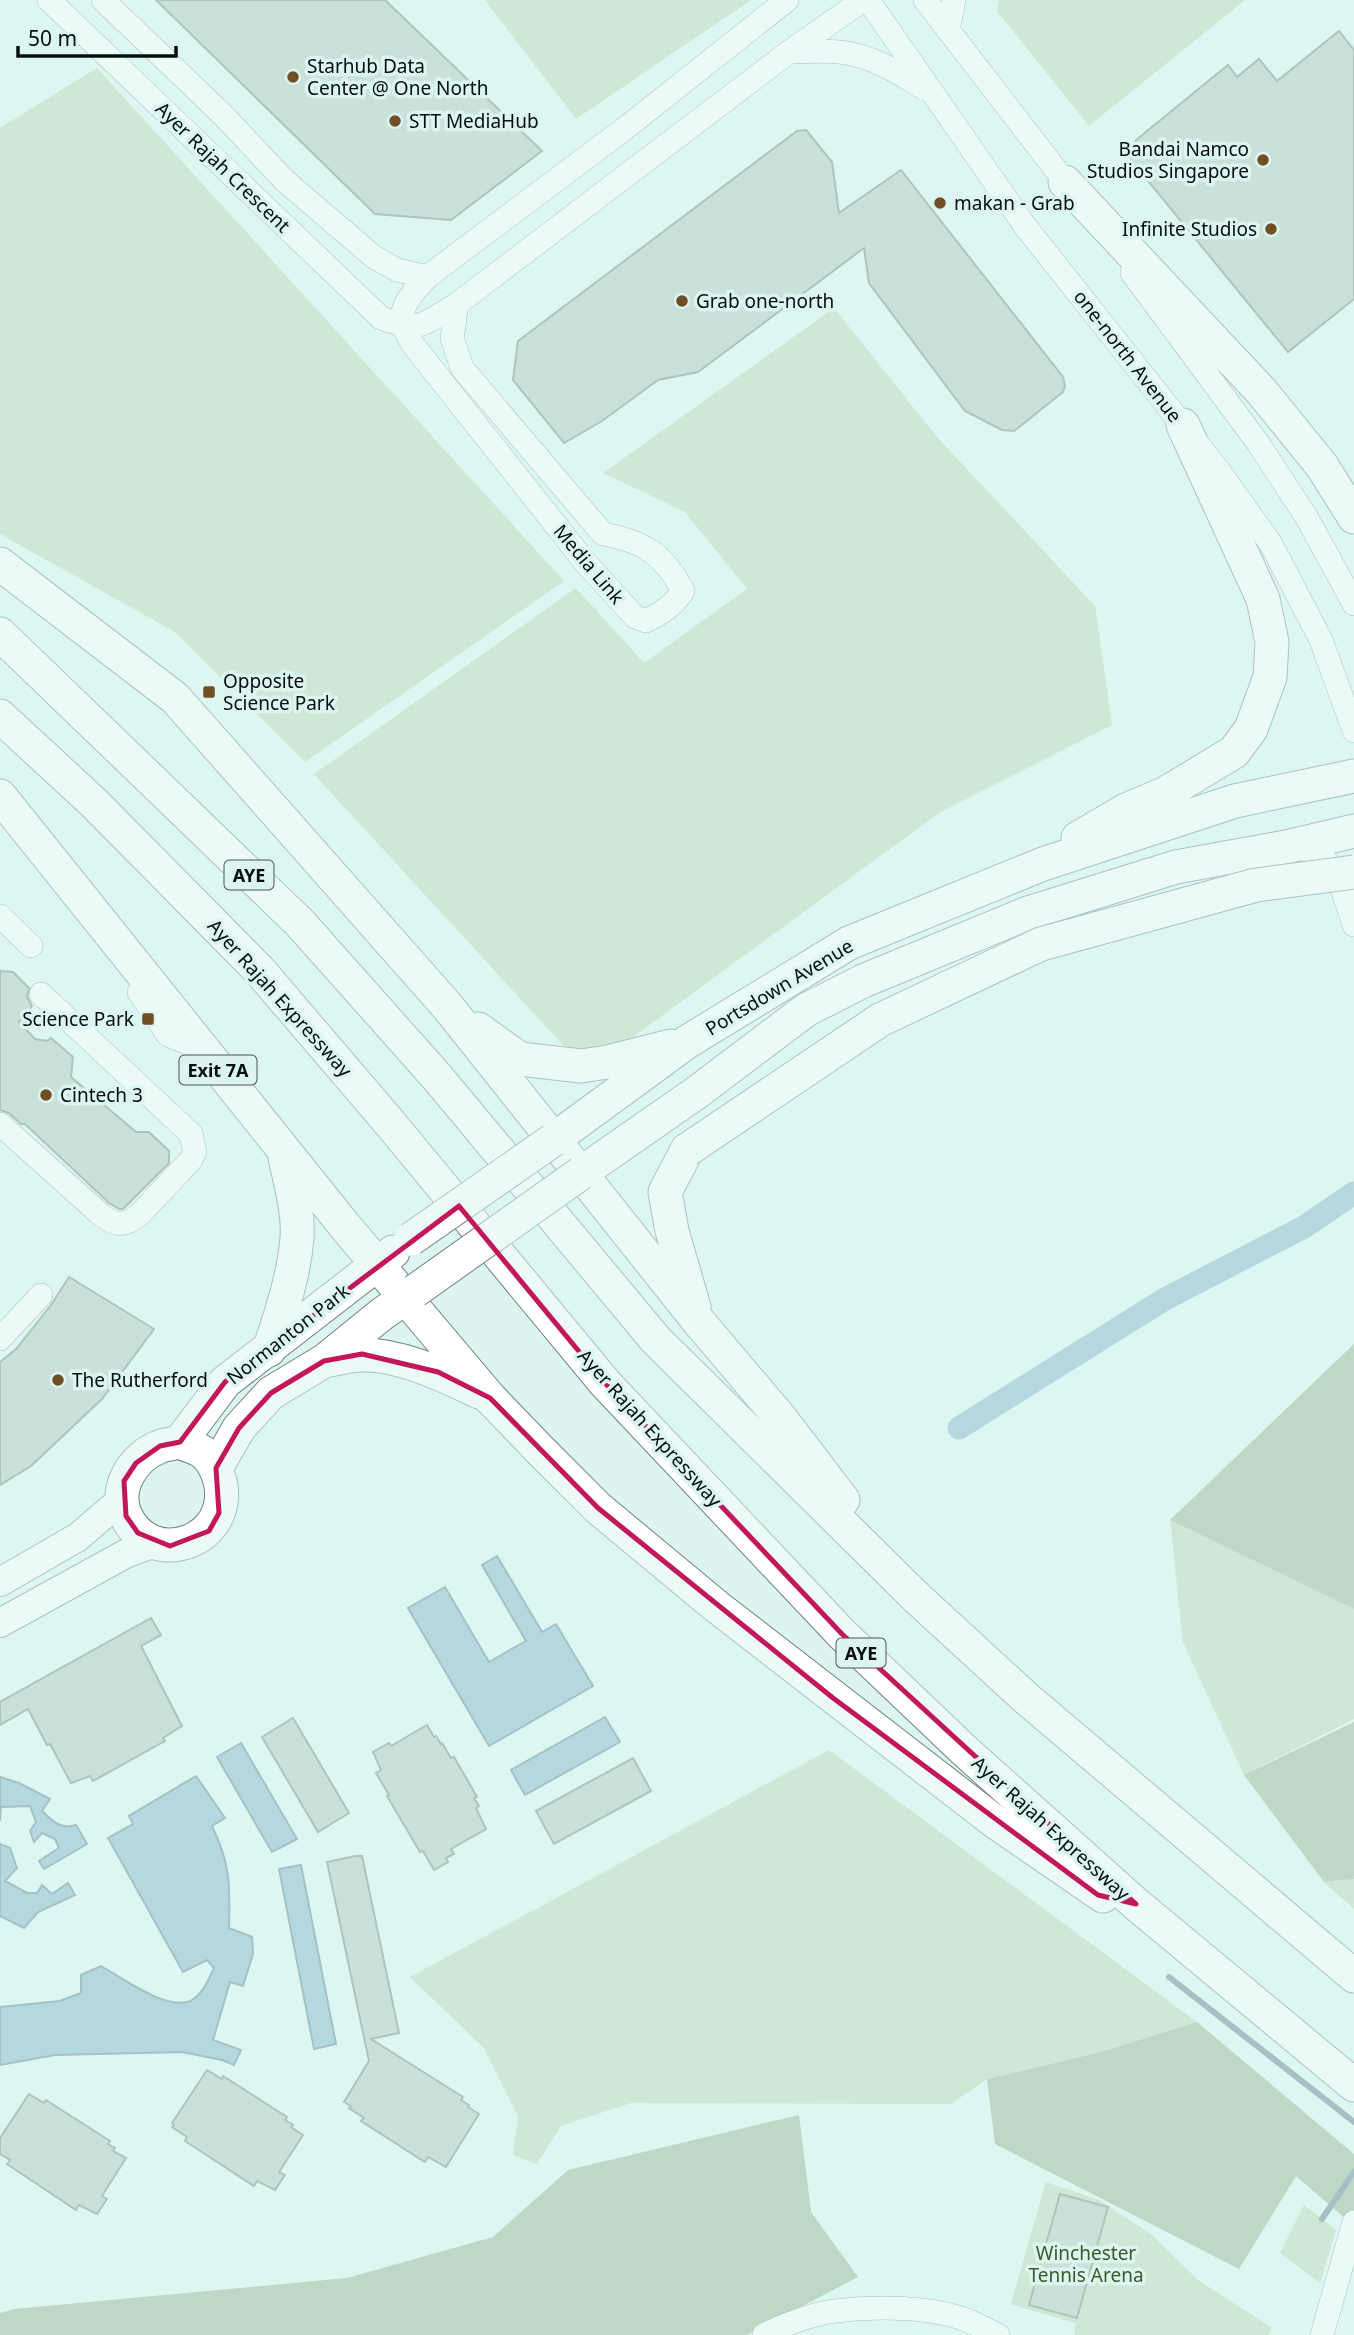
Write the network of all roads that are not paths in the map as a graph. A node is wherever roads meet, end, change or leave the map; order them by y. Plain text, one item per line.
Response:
1 (49, 0) edge
2 (103, 0) edge
3 (775, 0) edge
4 (787, 0) edge
5 (866, 0) edge
6 (925, 0) edge
7 (954, 0) edge
8 (761, 20) junction
9 (948, 30) junction
10 (789, 52) junction
11 (934, 94) junction
12 (1065, 182) junction
13 (427, 277) junction
14 (457, 304) junction
15 (402, 326) junction
16 (1183, 425) junction
17 (1354, 517) edge
18 (0, 564) edge
19 (1354, 604) edge
20 (0, 634) edge
21 (0, 716) edge
22 (1354, 731) edge
23 (1354, 776) edge
24 (0, 796) edge
25 (1354, 832) edge
26 (1286, 846) junction
27 (1042, 864) junction
28 (1342, 867) edge
29 (0, 916) edge
30 (1354, 925) edge
31 (31, 946) dead end
32 (41, 994) dead end
33 (447, 1007) junction
34 (687, 1042) junction
35 (696, 1093) junction
36 (0, 1124) edge
37 (553, 1140) junction
38 (283, 1152) junction
39 (581, 1173) junction
40 (665, 1192) junction
41 (381, 1261) junction
42 (411, 1294) junction
43 (41, 1295) dead end
44 (699, 1322) junction
45 (0, 1339) edge
46 (270, 1350) junction
47 (324, 1361) junction
48 (490, 1398) junction
49 (180, 1442) junction
50 (216, 1468) junction
51 (121, 1500) junction
52 (155, 1543) junction
53 (0, 1582) edge
54 (916, 1597) junction
55 (0, 1623) edge
56 (1136, 1904) junction
57 (1354, 1976) edge
58 (1354, 2085) edge
59 (1354, 2222) edge
60 (764, 2335) edge
61 (998, 2335) edge
62 (1322, 2335) edge

1 - 15 street, Ayer Rajah Crescent
2 - 13 street
3 - 8 street
4 - 8 street
5 - 10 street
5 - 11 street, one-north Avenue
6 - 9 street
7 - 9 street
8 - 13 street
9 - 12 street
10 - 11 street
10 - 14 street
11 - 16 street, one-north Avenue
12 - 17 highway
12 - 19 street
13 - 15 street
14 - 15 street
14 - 15 street, Media Link
16 - 22 street, one-north Avenue
16 - 27 highway
18 - 33 highway
20 - 54 highway, AYE
21 - 56 highway, Ayer Rajah Expressway / AYE
23 - 27 highway, Portsdown Avenue
24 - 38 highway, Exit 7A
25 - 26 highway, Portsdown Avenue
25 - 28 street
26 - 28 street
26 - 35 highway, Portsdown Avenue
27 - 34 highway, Portsdown Avenue
28 - 30 street
28 - 40 highway, bridge
29 - 31 street
32 - 36 street
33 - 34 highway
33 - 37 highway
34 - 37 highway, Portsdown Avenue
35 - 39 highway, Portsdown Avenue
35 - 40 highway
37 - 39 highway
37 - 41 highway, Portsdown Avenue, bridge
38 - 41 highway, Exit 7A
38 - 46 highway
39 - 42 highway, Portsdown Avenue, bridge
39 - 44 highway
40 - 44 highway
41 - 42 highway
41 - 46 highway, Normanton Park
42 - 47 highway, Normanton Park
42 - 48 highway
43 - 45 street
44 - 54 highway
46 - 49 highway, Normanton Park
47 - 48 highway
47 - 50 highway, Normanton Park
48 - 56 highway
49 - 50 highway
49 - 51 highway
50 - 52 highway
51 - 52 highway
51 - 53 main road
52 - 55 main road
54 - 57 highway, AYE
56 - 58 highway, Ayer Rajah Expressway / AYE
59 - 62 street
60 - 61 street

